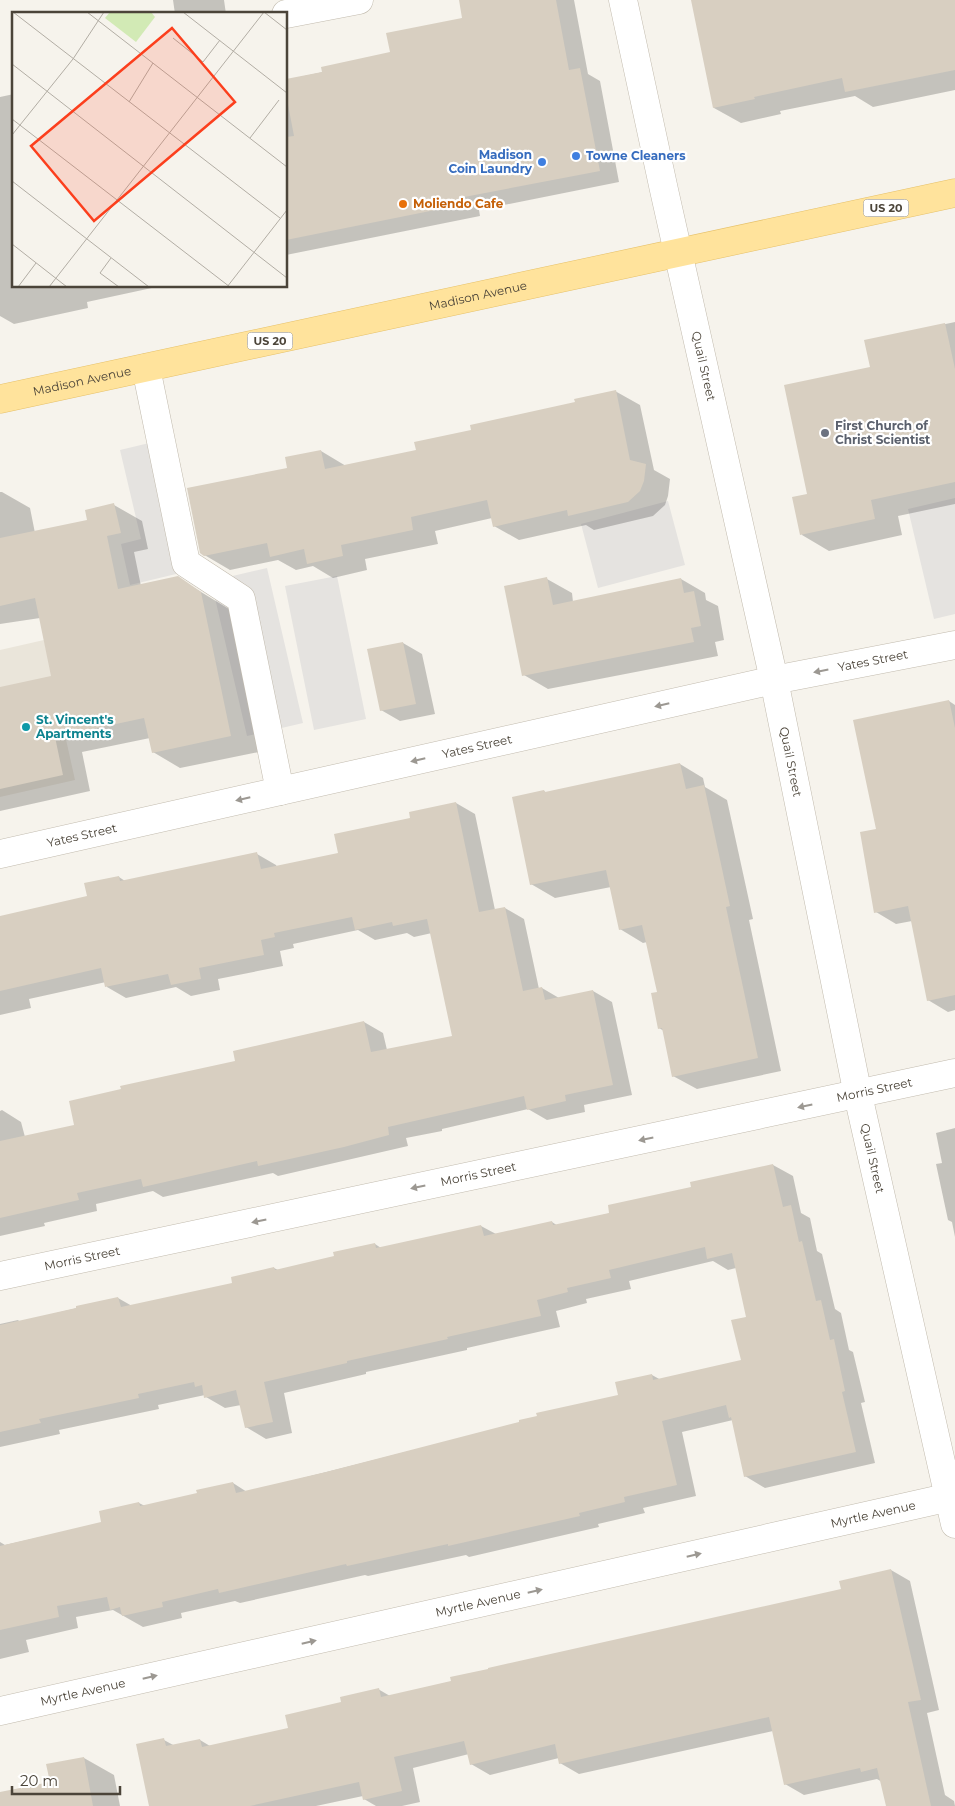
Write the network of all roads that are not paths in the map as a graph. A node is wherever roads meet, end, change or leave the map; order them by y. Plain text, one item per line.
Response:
1 (359, 0) edge
2 (623, 0) edge
3 (288, 14) edge
4 (955, 193) edge
5 (678, 253) junction
6 (146, 368) junction
7 (0, 399) edge
8 (955, 645) edge
9 (774, 680) junction
10 (280, 791) junction
11 (0, 854) edge
12 (955, 1073) edge
13 (858, 1095) junction
14 (0, 1276) edge
15 (952, 1497) edge
16 (955, 1524) edge
17 (0, 1711) edge

1 - 3 street
2 - 5 street, Quail Street
4 - 5 main road, Madison Avenue / US 20
5 - 6 main road, Madison Avenue / US 20
5 - 9 street, Quail Street
6 - 7 main road, Madison Avenue / US 20
6 - 10 street
8 -> 9 street, Yates Street
9 -> 10 street, Yates Street
9 - 13 street, Quail Street
10 -> 11 street, Yates Street
12 - 13 street, Morris Street
13 -> 14 street, Morris Street
13 - 15 street, Quail Street
15 - 16 street, Quail Street
17 -> 15 street, Myrtle Avenue

